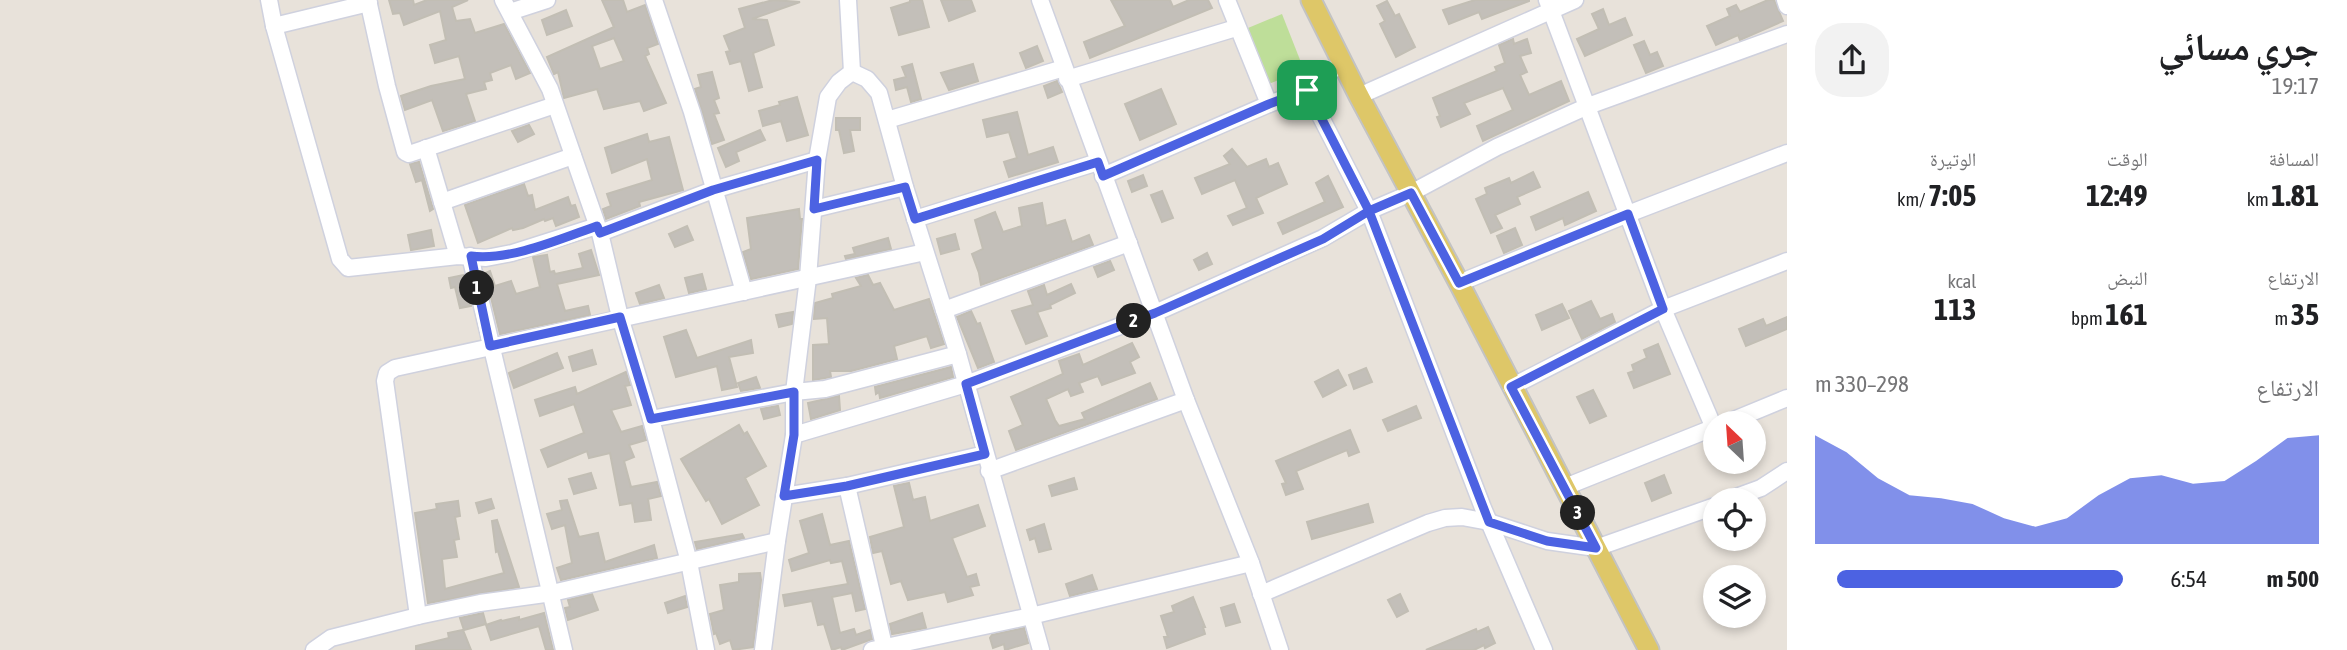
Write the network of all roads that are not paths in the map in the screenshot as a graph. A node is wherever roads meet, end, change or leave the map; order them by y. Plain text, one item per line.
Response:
1 (269, 0) edge
2 (547, 0) edge
3 (654, 0) edge
4 (848, 0) edge
5 (1040, 0) edge
6 (1227, 0) edge
7 (1311, 0) edge
8 (1575, 0) edge
9 (1785, 0) edge
10 (369, 1) edge
11 (1549, 5) edge
12 (507, 6) edge
13 (1787, 6) edge
14 (274, 26) junction
15 (1236, 28) junction
16 (1787, 34) edge
17 (1342, 63) junction
18 (852, 72) junction
19 (1065, 73) junction
20 (1307, 90) junction
21 (1359, 96) junction
22 (555, 104) junction
23 (1269, 104) junction
24 (1588, 106) junction
25 (887, 120) junction
26 (426, 148) junction
27 (1787, 153) edge
28 (573, 156) junction
29 (817, 160) junction
30 (1101, 169) junction
31 (905, 187) junction
32 (713, 190) junction
33 (1411, 193) junction
34 (442, 202) junction
35 (814, 209) junction
36 (1369, 211) junction
37 (1628, 214) junction
38 (915, 219) junction
39 (599, 230) junction
40 (1129, 243) junction
41 (925, 252) junction
42 (464, 256) junction
43 (1787, 261) edge
44 (808, 278) junction
45 (1459, 283) junction
46 (744, 292) junction
47 (1663, 309) junction
48 (944, 310) junction
49 (1155, 313) junction
50 (620, 317) junction
51 (490, 346) junction
52 (958, 354) junction
53 (966, 384) junction
54 (1511, 387) junction
55 (794, 392) junction
56 (1787, 398) edge
57 (1186, 400) junction
58 (1711, 411) edge
59 (1755, 411) edge
60 (651, 419) junction
61 (1703, 432) edge
62 (794, 435) junction
63 (985, 454) junction
64 (989, 471) junction
65 (1787, 471) edge
66 (847, 486) junction
67 (1564, 487) junction
68 (1761, 488) edge
69 (784, 496) junction
70 (1703, 511) edge
71 (1489, 522) junction
72 (777, 541) junction
73 (1596, 548) junction
74 (689, 562) junction
75 (1251, 563) junction
76 (552, 593) junction
77 (1261, 594) junction
78 (418, 616) junction
79 (1031, 616) junction
80 (880, 649) edge
81 (314, 650) edge
82 (564, 650) edge
83 (706, 650) edge
84 (763, 650) edge
85 (1041, 650) edge
86 (1280, 650) edge
87 (1544, 650) edge
88 (1649, 650) edge

1 - 14 street
2 - 12 street
3 - 32 street
4 - 18 street
5 - 19 street
6 - 15 street
7 - 17 main road
8 - 11 street
9 - 13 street
10 - 14 street
10 - 26 street
11 - 21 street
11 - 24 street
12 - 22 street
14 - 42 street
15 - 19 street
15 - 23 street
16 - 24 street
17 - 20 street
17 - 21 main road
18 - 25 street
18 - 29 street
19 - 25 street
19 - 30 street
20 - 23 street
20 - 36 street
21 - 33 main road
22 - 26 street
22 - 28 street
23 - 30 street
24 - 33 street
24 - 37 street
25 - 31 street
26 - 34 street
27 - 37 street
28 - 34 street
28 - 39 street
29 - 32 street
29 - 35 street
30 - 38 street
30 - 40 street
31 - 35 street
31 - 38 street
32 - 39 street
32 - 46 street
33 - 36 street
33 - 45 main road
34 - 42 street
35 - 44 street
36 - 49 street
36 - 71 street
37 - 45 street
37 - 47 street
38 - 41 street
39 - 42 street
39 - 50 street
40 - 48 street
40 - 49 street
41 - 44 street
41 - 48 street
42 - 51 street
43 - 47 street
44 - 46 street
44 - 55 street
45 - 54 main road
46 - 50 street
47 - 54 street
47 - 58 street
48 - 52 street
49 - 53 street
49 - 57 street
50 - 51 street
50 - 60 street
51 - 76 street
51 - 78 street
52 - 53 street
52 - 55 street
53 - 62 street
53 - 63 street
54 - 67 main road
55 - 60 street
55 - 62 street
56 - 59 street
57 - 64 street
57 - 75 street
60 - 74 street
61 - 67 street
62 - 69 street
63 - 64 street
63 - 66 street
64 - 79 street
65 - 68 street
66 - 69 street
66 - 80 street
67 - 73 main road
69 - 72 street
70 - 73 street
71 - 73 street
71 - 77 street
71 - 87 street
72 - 74 street
72 - 84 street
73 - 88 main road
74 - 76 street
74 - 83 street
75 - 77 street
75 - 79 street
76 - 78 street
76 - 82 street
77 - 86 street
78 - 81 street
79 - 80 street
79 - 85 street

